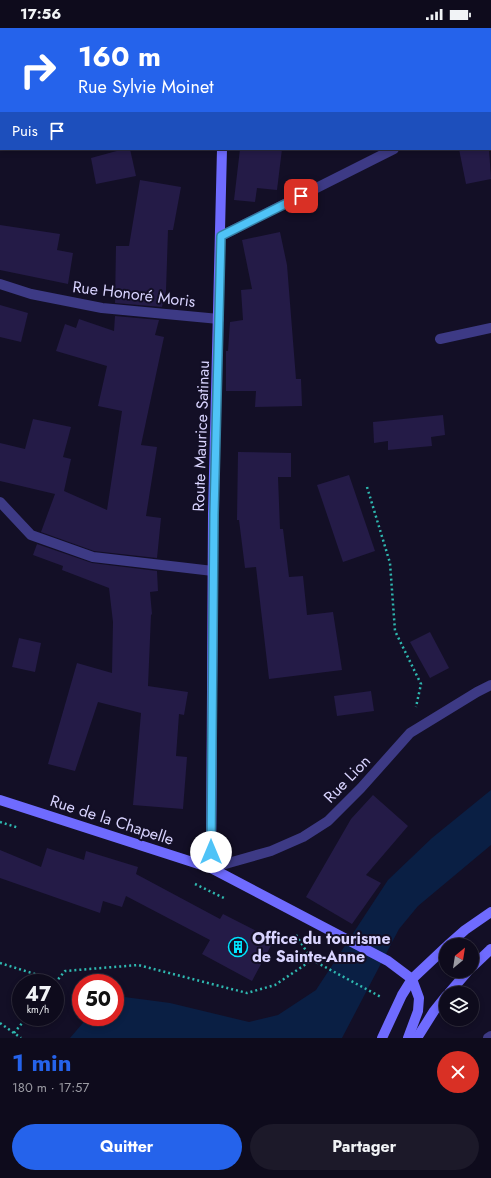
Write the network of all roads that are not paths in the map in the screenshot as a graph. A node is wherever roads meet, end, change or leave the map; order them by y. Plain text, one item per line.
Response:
1 (222, 150) edge
2 (392, 150) edge
3 (221, 236) junction
4 (0, 284) edge
5 (219, 319) junction
6 (491, 328) edge
7 (440, 339) dead end
8 (0, 502) edge
9 (213, 571) junction
10 (491, 685) edge
11 (0, 800) edge
12 (211, 868) junction
13 (491, 912) edge
14 (456, 938) edge
15 (491, 949) edge
16 (439, 953) edge
17 (479, 960) edge
18 (412, 978) junction
19 (462, 978) edge
20 (455, 986) edge
21 (439, 1005) edge
22 (491, 1036) edge
23 (382, 1038) edge
24 (408, 1038) edge
25 (417, 1038) edge
26 (488, 1038) edge

1 - 3 main road, Route Maurice Satinau
2 - 3 street
3 - 5 main road, Route Maurice Satinau
4 - 5 street, Rue Honoré Moris
5 - 9 main road, Route Maurice Satinau
6 - 7 street
8 - 9 street
9 - 12 main road, Route Maurice Satinau
10 - 12 street, Rue Lion
11 - 12 main road, Rue de la Chapelle
12 - 18 main road, Rue de la Chapelle
13 - 14 main road
15 - 17 main road
16 - 18 main road
18 - 23 main road
18 - 24 main road
19 - 20 main road
21 - 25 main road
22 - 26 street

